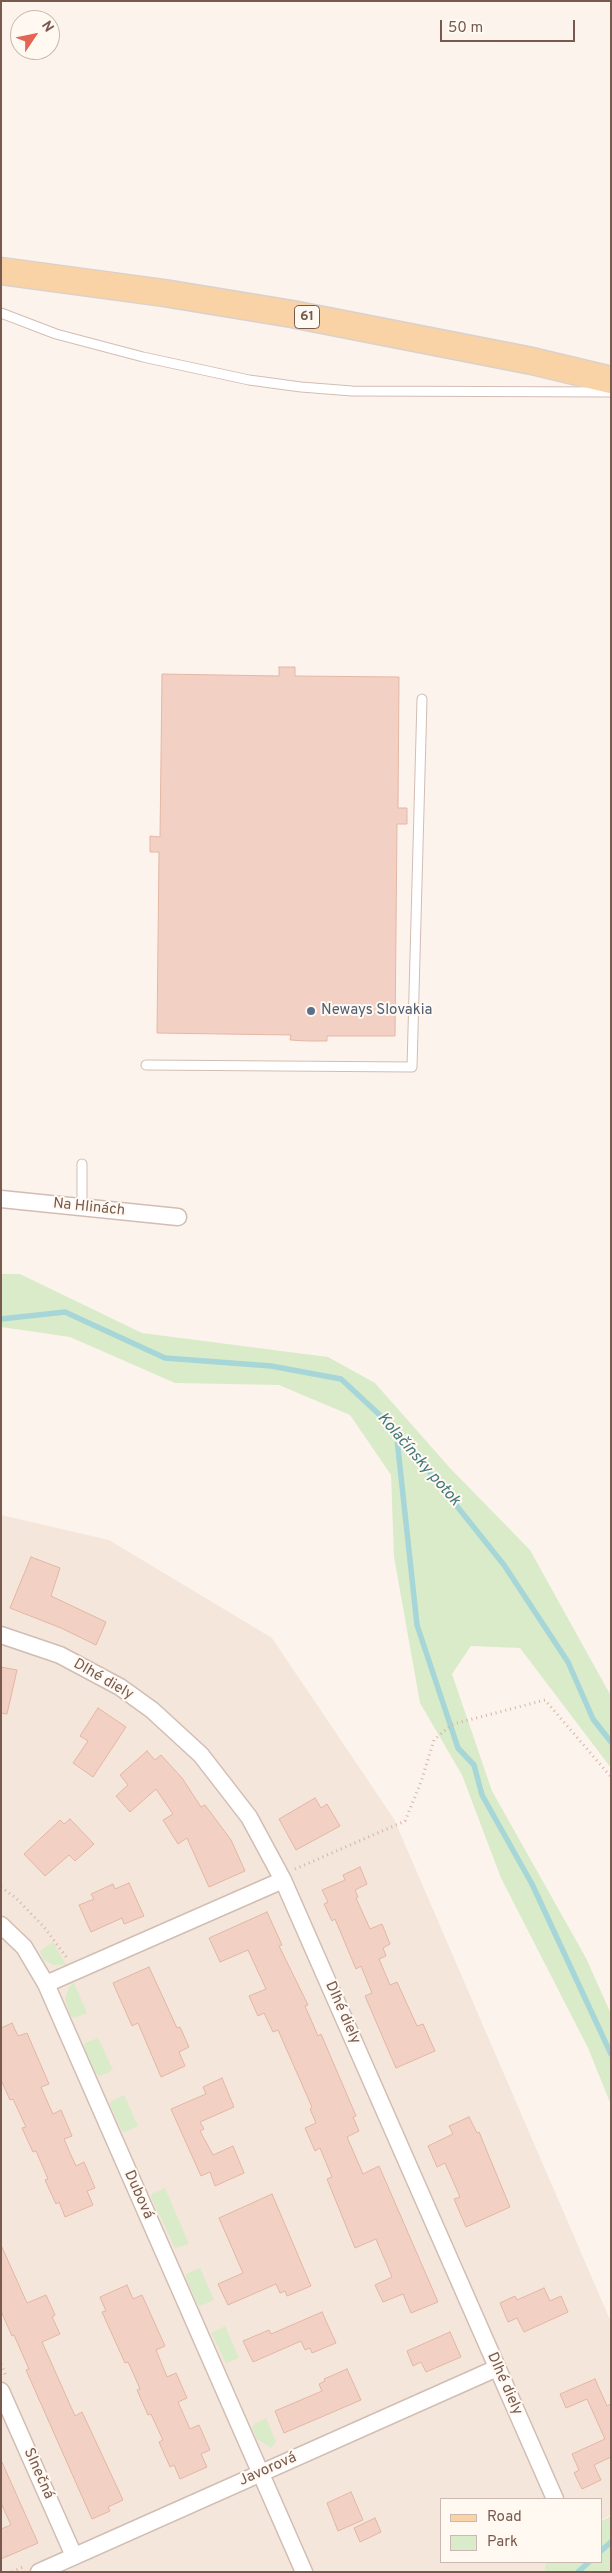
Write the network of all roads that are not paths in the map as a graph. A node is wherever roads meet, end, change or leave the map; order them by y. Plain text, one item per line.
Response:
1 (1, 271) edge
2 (1, 313) edge
3 (611, 380) edge
4 (611, 392) edge
5 (422, 699) dead end
6 (146, 1065) dead end
7 (82, 1164) dead end
8 (1, 1199) edge
9 (82, 1207) junction
10 (178, 1217) dead end
11 (1, 1635) edge
12 (282, 1877) junction
13 (1, 1925) edge
14 (46, 1984) junction
15 (497, 2368) junction
16 (5, 2386) edge
17 (260, 2474) junction
18 (555, 2498) edge
19 (74, 2556) junction
20 (39, 2572) edge
21 (304, 2572) edge

1 - 3 main road, 61
2 - 4 lane
5 - 6 lane
7 - 9 lane
8 - 9 street, Na Hlinách
9 - 10 street, Na Hlinách
11 - 12 street, Dlhé diely
12 - 14 street
12 - 15 street, Dlhé diely
13 - 14 street, Dubová
14 - 17 street, Dubová
15 - 17 street, Javorová
15 - 18 street, Dlhé diely
16 - 19 street, Slnečná
17 - 19 street, Javorová
17 - 21 street, Dubová
19 - 20 street, Javorová

